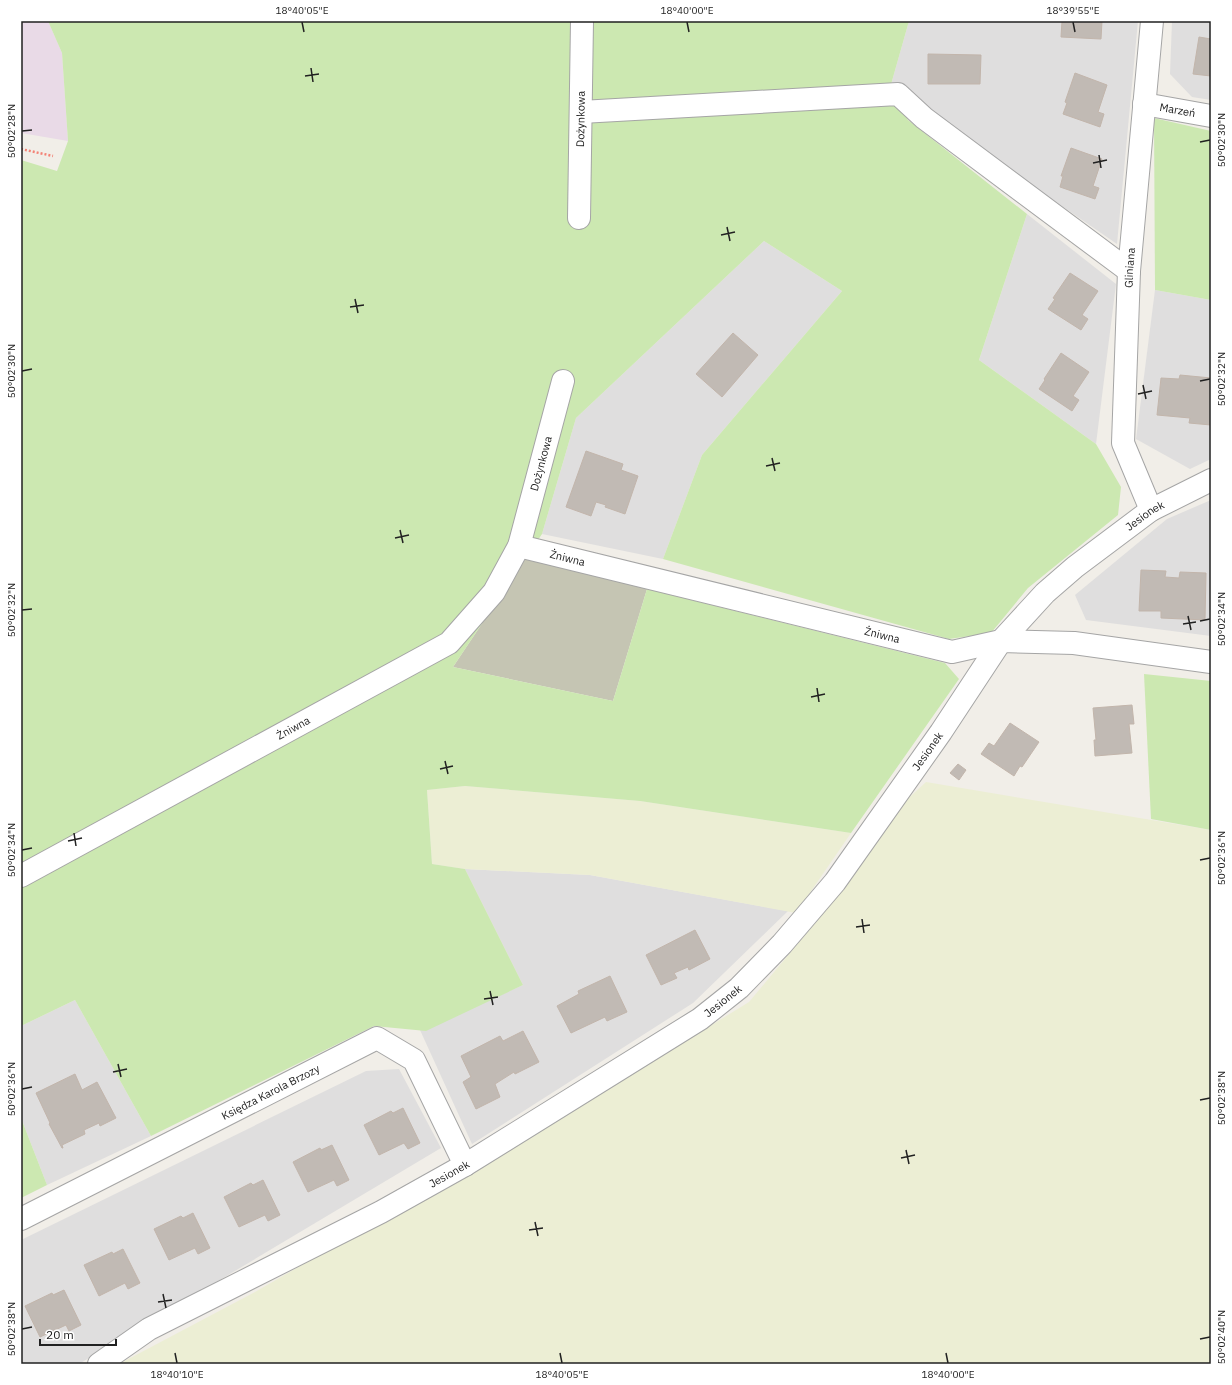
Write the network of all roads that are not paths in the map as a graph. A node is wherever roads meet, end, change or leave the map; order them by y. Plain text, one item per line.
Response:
1 (582, 21) edge
2 (1152, 21) edge
3 (1144, 104) junction
4 (581, 112) junction
5 (1211, 116) edge
6 (579, 218) dead end
7 (1129, 271) junction
8 (563, 381) dead end
9 (1211, 480) edge
10 (1151, 510) junction
11 (519, 546) junction
12 (1001, 641) junction
13 (1211, 662) edge
14 (21, 876) edge
15 (465, 1165) junction
16 (21, 1219) edge
17 (99, 1364) edge

1 - 4 street, Dożynkowa
2 - 3 street, Gliniana
3 - 5 street, Marzeń
3 - 7 street, Gliniana
4 - 6 street, Dożynkowa
4 - 7 street
7 - 10 street, Gliniana
8 - 11 street, Dożynkowa
9 - 10 street, Jesionek
10 - 12 street, Jesionek
11 - 12 street, Żniwna
11 - 14 street, Żniwna
12 - 13 street, Żniwna
12 - 15 street, Jesionek
15 - 16 street, Księdza Karola Brzozy
15 - 17 street, Jesionek

